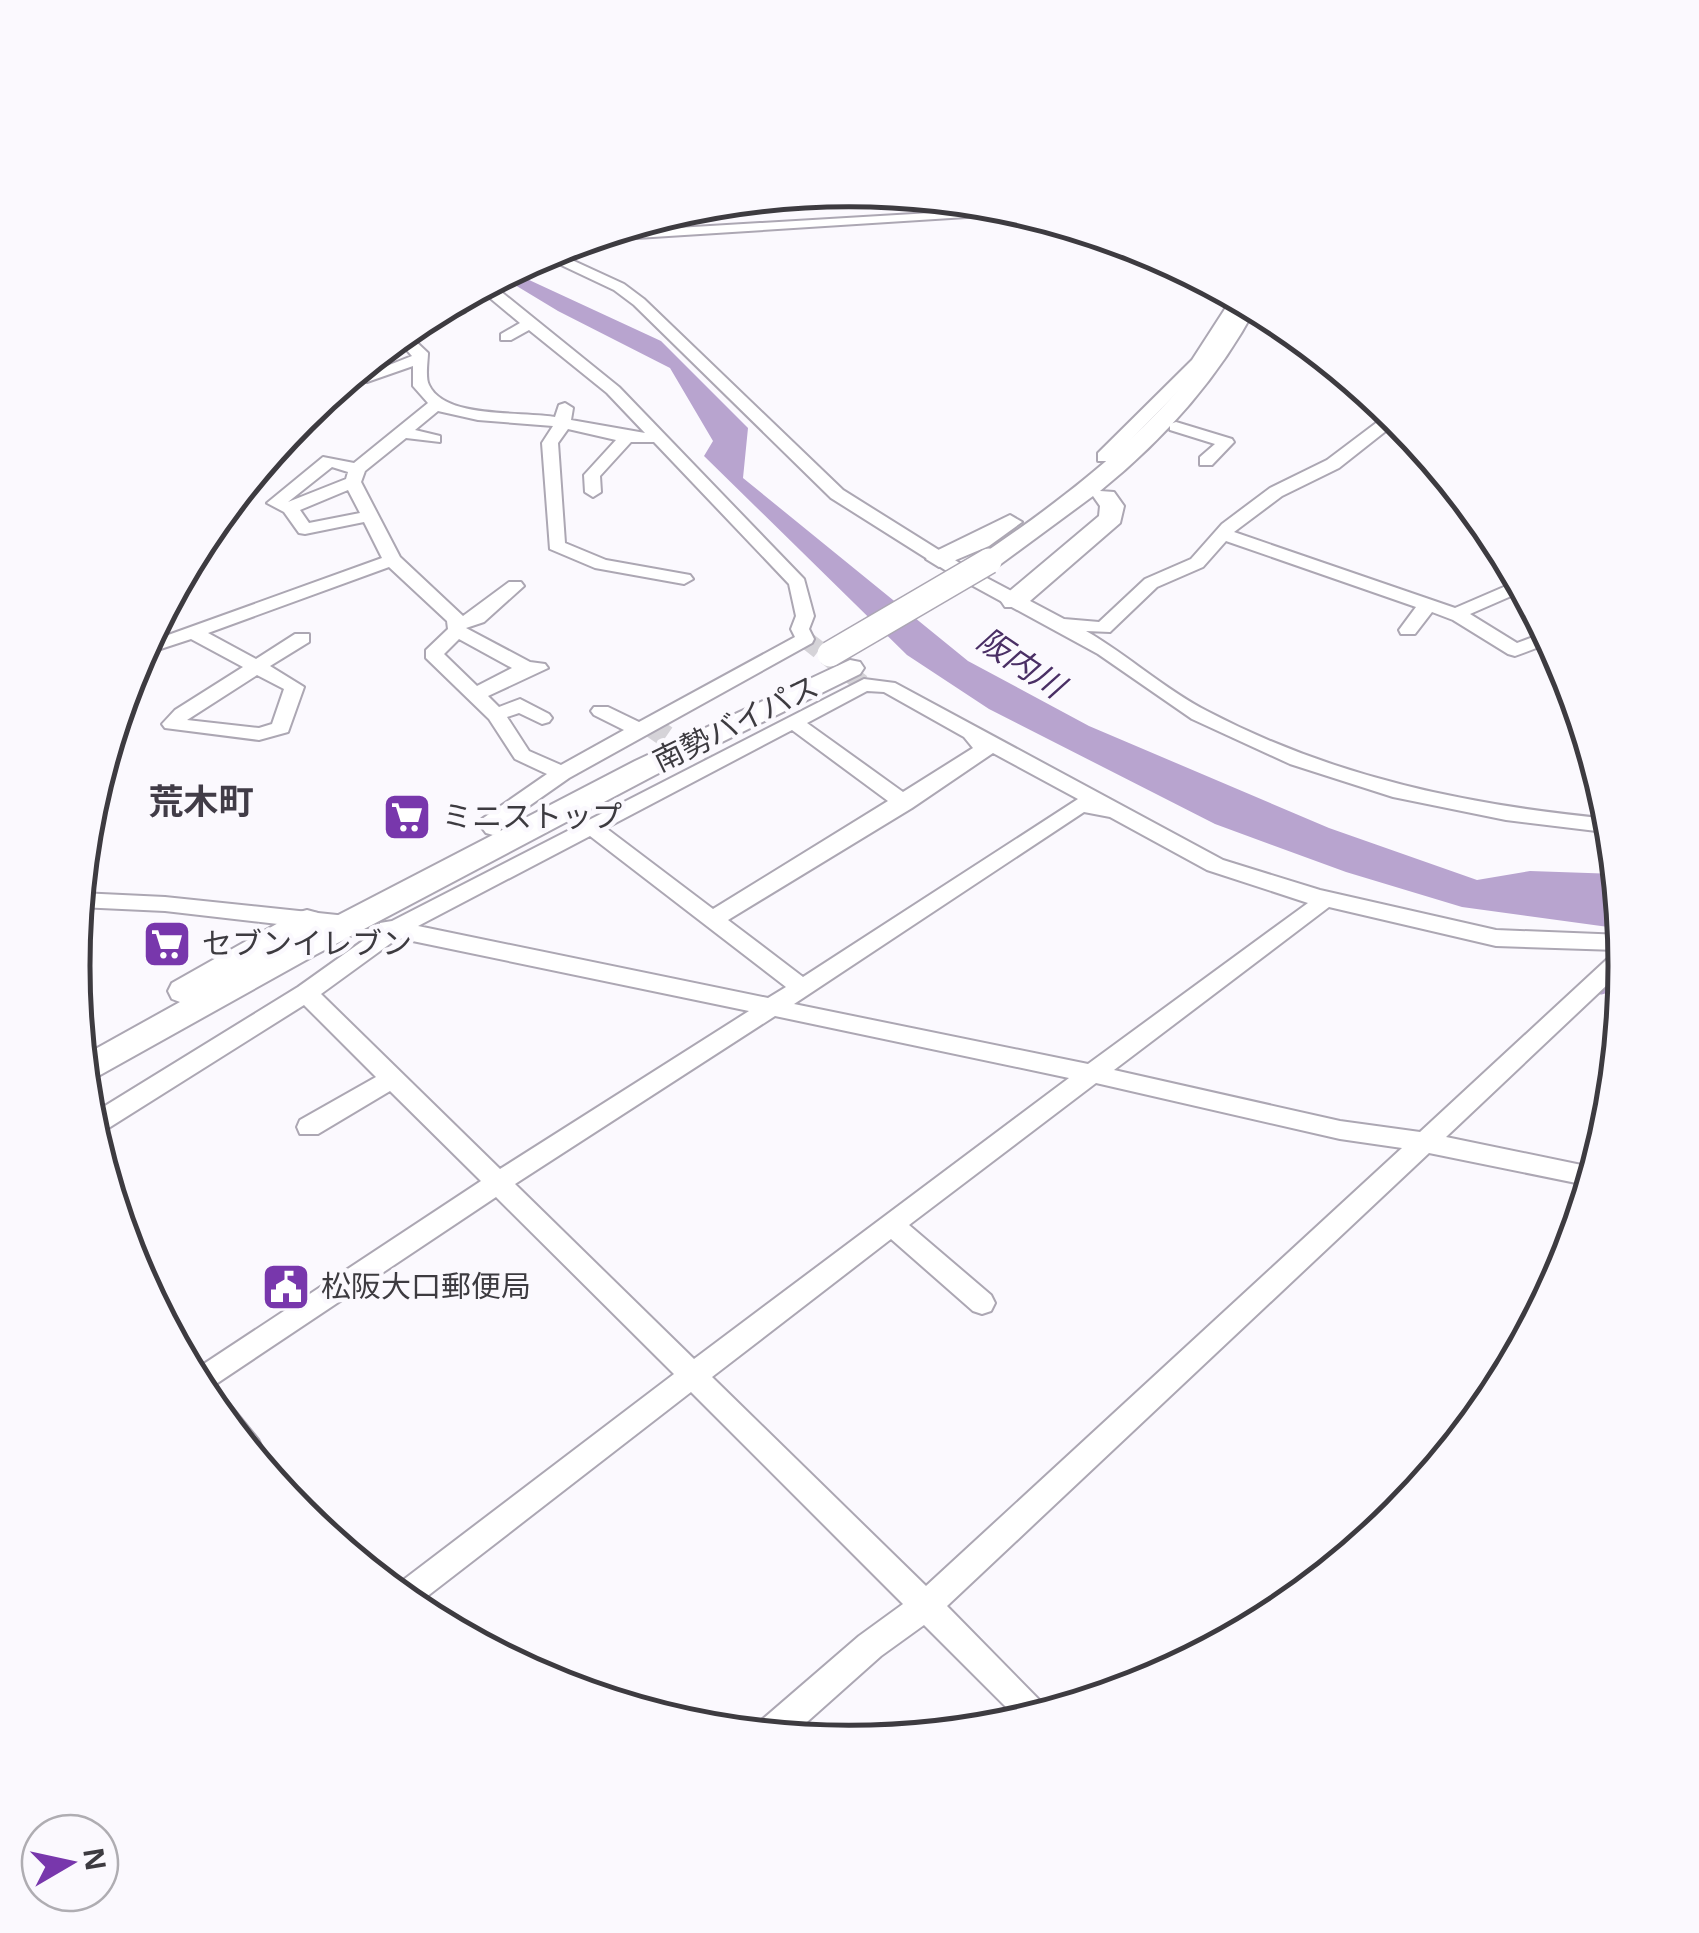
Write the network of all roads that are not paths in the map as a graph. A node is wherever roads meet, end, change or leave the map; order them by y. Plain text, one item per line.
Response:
1 (963, 216) edge
2 (652, 233) edge
3 (656, 233) joint
4 (565, 263) edge
5 (495, 295) edge
6 (1234, 312) edge
7 (1240, 316) edge
8 (462, 318) dead end
9 (532, 322) junction
10 (1253, 324) edge
11 (435, 331) edge
12 (506, 337) dead end
13 (410, 348) edge
14 (436, 405) junction
15 (563, 415) junction
16 (1383, 425) edge
17 (1176, 427) junction
18 (402, 432) junction
19 (628, 436) junction
20 (659, 437) junction
21 (434, 440) dead end
22 (375, 454) junction
23 (1104, 456) dead end
24 (403, 460) dead end
25 (1206, 460) dead end
26 (355, 475) junction
27 (593, 492) dead end
28 (1095, 495) junction
29 (290, 508) junction
30 (370, 516) junction
31 (1224, 534) junction
32 (939, 559) junction
33 (392, 560) junction
34 (684, 579) dead end
35 (515, 586) dead end
36 (1509, 590) edge
37 (1014, 601) junction
38 (1428, 607) junction
39 (1043, 616) junction
40 (1460, 616) junction
41 (457, 627) junction
42 (1408, 630) dead end
43 (192, 632) junction
44 (302, 638) dead end
45 (163, 643) edge
46 (1537, 645) edge
47 (840, 661) junction
48 (260, 666) junction
49 (477, 694) junction
50 (600, 711) dead end
51 (496, 715) junction
52 (542, 718) dead end
53 (796, 724) junction
54 (636, 729) junction
55 (969, 729) junction
56 (562, 772) junction
57 (905, 803) junction
58 (1129, 817) junction
59 (1595, 824) edge
60 (592, 827) junction
61 (494, 828) junction
62 (1317, 897) junction
63 (93, 901) edge
64 (311, 919) junction
65 (714, 919) junction
66 (351, 924) junction
67 (394, 929) junction
68 (1608, 942) edge
69 (1609, 972) edge
70 (802, 988) junction
71 (306, 993) junction
72 (772, 1007) junction
73 (94, 1043) edge
74 (96, 1065) edge
75 (1092, 1074) junction
76 (392, 1079) junction
77 (106, 1117) edge
78 (310, 1127) dead end
79 (1423, 1142) junction
80 (1580, 1174) edge
81 (499, 1182) junction
82 (892, 1226) junction
83 (982, 1303) dead end
84 (210, 1375) edge
85 (694, 1375) junction
86 (414, 1588) edge
87 (926, 1606) junction
88 (1026, 1705) edge
89 (783, 1723) edge

1 - 3 street
2 - 3 street
4 - 32 street
5 - 9 street
6 - 23 street
7 - 28 highway, 南勢バイパス
8 - 11 street
9 - 12 street
9 - 20 street
10 - 17 highway, 南勢バイパス
13 - 14 street
14 - 15 street
14 - 18 street
15 - 19 street
15 - 34 street
16 - 31 street
17 - 25 street
17 - 28 highway, 南勢バイパス
18 - 21 street
18 - 22 street
19 - 20 street
19 - 27 street
20 - 54 street
22 - 24 street
22 - 26 street
26 - 29 street
26 - 29 street
26 - 30 street
28 - 32 highway
28 - 37 highway
28 - 47 highway, 南勢バイパス
29 - 30 street
30 - 33 street
31 - 38 street
31 - 39 street
32 - 37 street
33 - 41 street
33 - 43 street
35 - 41 street
36 - 40 street
37 - 39 street
38 - 40 street
38 - 42 street
39 - 59 street
40 - 46 street
41 - 49 street
41 - 49 street
43 - 45 street
43 - 48 street
44 - 48 street
47 - 61 highway, 南勢バイパス
47 - 66 highway, 南勢バイパス
48 - 48 street
49 - 51 street
50 - 54 street
51 - 52 street
51 - 56 street
53 - 55 street
53 - 57 street
53 - 60 street
54 - 56 street
55 - 57 street
55 - 58 street
56 - 61 street
57 - 65 street
58 - 62 street
58 - 70 street
60 - 65 street
60 - 67 street
61 - 64 highway, 南勢バイパス
62 - 68 street
62 - 75 street
63 - 64 street
64 - 66 street
64 - 73 highway, 南勢バイパス
65 - 70 street
66 - 67 street
66 - 74 highway, 南勢バイパス
67 - 71 street
67 - 72 street
69 - 79 street
70 - 72 street
71 - 76 street
71 - 77 street
72 - 75 street
72 - 81 street
75 - 79 street
75 - 82 street
76 - 78 street
76 - 81 street
79 - 80 street
79 - 87 street
81 - 84 street
81 - 85 street
82 - 83 street
82 - 85 street
85 - 86 street
85 - 87 street
87 - 88 street
87 - 89 street

